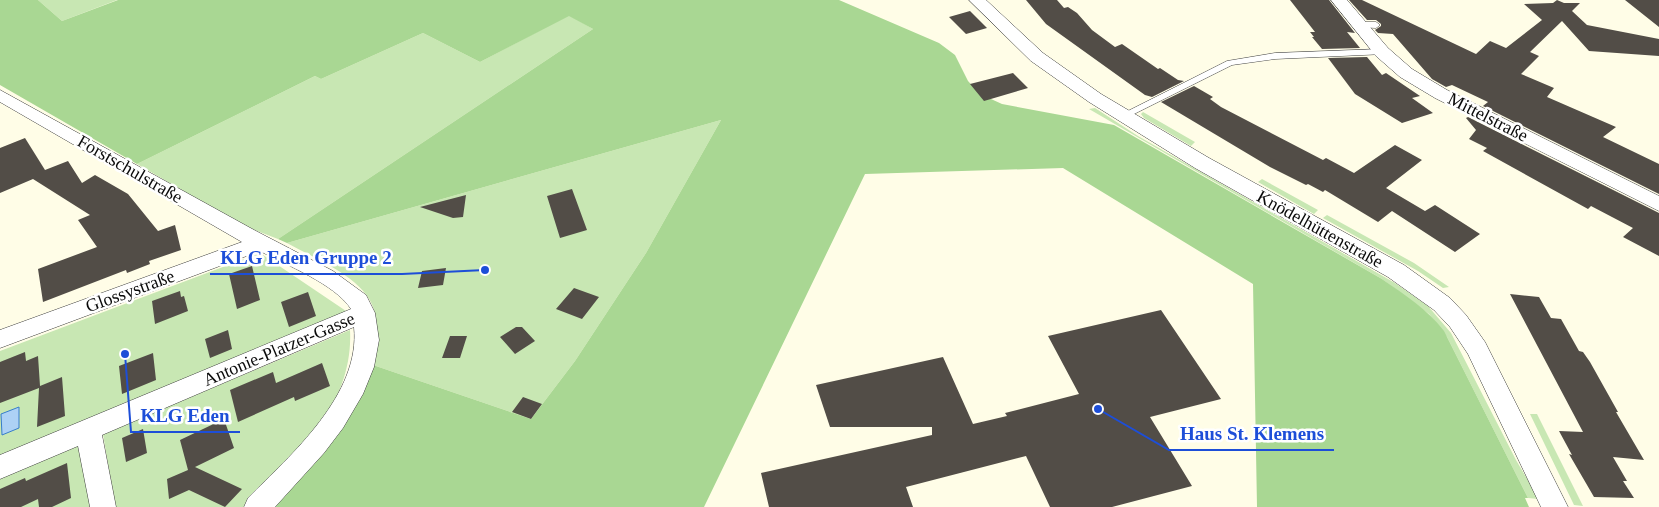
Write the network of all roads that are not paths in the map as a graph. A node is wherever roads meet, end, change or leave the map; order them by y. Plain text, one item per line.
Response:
1 (977, 0) edge
2 (990, 0) edge
3 (1339, 0) edge
4 (1004, 27) junction
5 (1395, 60) junction
6 (0, 94) edge
7 (1123, 116) junction
8 (1659, 204) edge
9 (260, 243) junction
10 (364, 313) junction
11 (0, 339) edge
12 (88, 431) junction
13 (0, 467) edge
14 (103, 507) edge
15 (257, 507) edge
16 (1554, 507) edge

1 - 4 street, Knödelhüttenstraße
2 - 4 street, Knödelhüttenstraße
3 - 5 street, Mittelstraße
4 - 7 street, Knödelhüttenstraße
5 - 7 lane
5 - 8 street, Mittelstraße
6 - 9 street, Forstschulstraße
7 - 16 street, Knödelhüttenstraße
9 - 10 street, Forstschulstraße
9 - 11 street, Glossystraße
10 - 12 street, Antonie-Platzer-Gasse
10 - 15 street
12 - 13 street, Antonie-Platzer-Gasse
12 - 14 street

